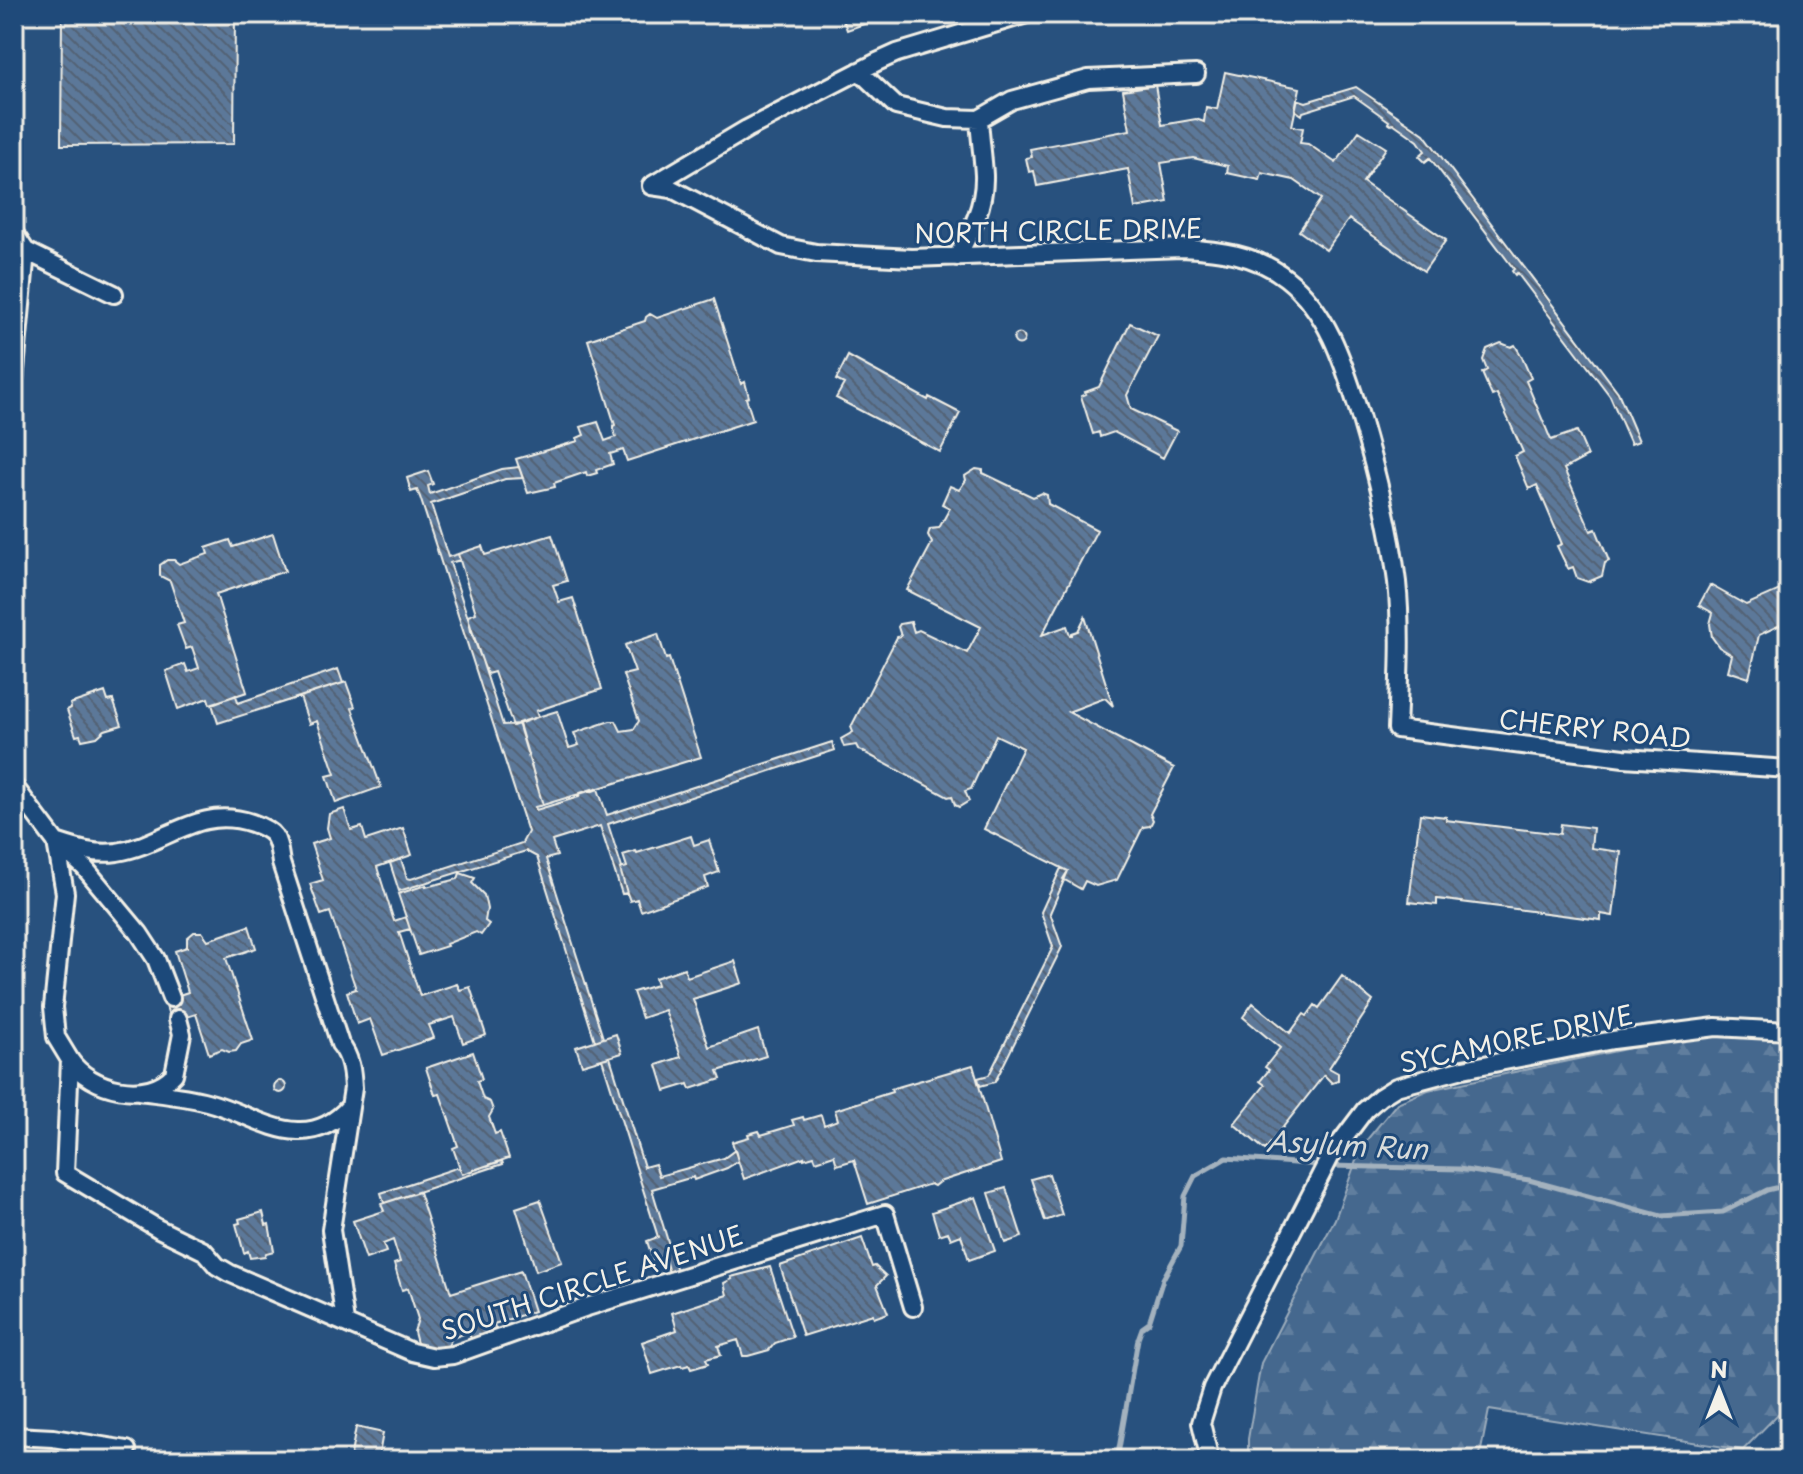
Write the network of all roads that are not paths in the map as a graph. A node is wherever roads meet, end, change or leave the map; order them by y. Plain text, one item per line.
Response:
1 (1027, 14) edge
2 (859, 71) junction
3 (1196, 74) dead end
4 (979, 119) junction
5 (14, 233) edge
6 (26, 251) junction
7 (957, 257) junction
8 (114, 294) dead end
9 (14, 381) edge
10 (1397, 729) joint
11 (1789, 769) edge
12 (14, 786) edge
13 (56, 842) junction
14 (171, 998) dead end
15 (178, 1019) dead end
16 (1789, 1031) edge
17 (70, 1060) junction
18 (139, 1091) junction
19 (350, 1106) junction
20 (913, 1307) dead end
21 (345, 1321) junction
22 (14, 1436) edge
23 (127, 1450) dead end
24 (1210, 1460) edge

1 - 2 street
2 - 4 street
2 - 7 street, NORTH CIRCLE DRIVE
3 - 4 street
4 - 7 street
5 - 6 street
6 - 8 street
6 - 9 street
7 - 10 street, NORTH CIRCLE DRIVE
10 - 11 street, CHERRY ROAD
12 - 13 street
13 - 14 street
13 - 17 street, SOUTH CIRCLE AVENUE
13 - 19 street
15 - 18 street
16 - 24 street, SYCAMORE DRIVE
17 - 18 street
17 - 21 street, SOUTH CIRCLE AVENUE
18 - 19 street
19 - 21 street
20 - 21 street, SOUTH CIRCLE AVENUE
22 - 23 street

